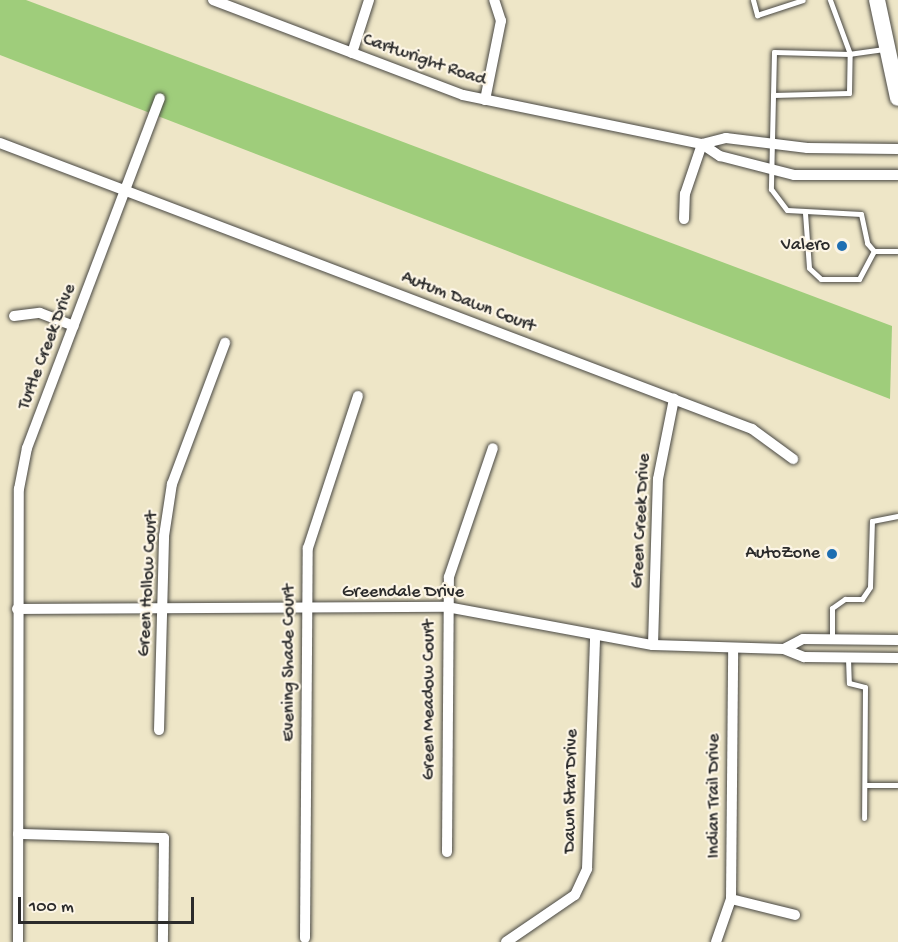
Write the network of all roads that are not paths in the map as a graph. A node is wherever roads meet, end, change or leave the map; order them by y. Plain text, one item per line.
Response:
1 (213, 0) edge
2 (369, 0) edge
3 (494, 0) edge
4 (753, 0) edge
5 (803, 0) edge
6 (830, 0) edge
7 (877, 0) edge
8 (228, 3) edge
9 (889, 48) junction
10 (352, 53) junction
11 (850, 54) junction
12 (773, 94) junction
13 (160, 98) dead end
14 (898, 98) edge
15 (485, 100) junction
16 (0, 143) edge
17 (702, 144) junction
18 (771, 145) junction
19 (898, 149) edge
20 (772, 169) junction
21 (898, 175) edge
22 (125, 192) junction
23 (805, 213) junction
24 (684, 219) dead end
25 (874, 250) junction
26 (898, 251) edge
27 (14, 316) dead end
28 (74, 326) junction
29 (225, 343) dead end
30 (358, 396) dead end
31 (674, 399) junction
32 (493, 448) dead end
33 (793, 459) dead end
34 (898, 516) edge
35 (163, 607) junction
36 (447, 607) junction
37 (17, 609) junction
38 (305, 609) junction
39 (595, 638) junction
40 (832, 639) junction
41 (898, 640) edge
42 (653, 645) junction
43 (733, 648) junction
44 (784, 649) junction
45 (848, 658) junction
46 (898, 658) edge
47 (159, 730) dead end
48 (898, 784) edge
49 (865, 785) junction
50 (864, 818) dead end
51 (18, 834) junction
52 (447, 852) dead end
53 (731, 899) junction
54 (795, 915) dead end
55 (305, 938) dead end
56 (18, 942) edge
57 (164, 942) edge
58 (506, 942) edge
59 (716, 942) edge

1 - 8 street, Cartwright Road
2 - 10 street
3 - 15 street
4 - 5 lane
6 - 11 lane
7 - 9 main road
8 - 10 street, Cartwright Road
9 - 11 lane
9 - 14 main road
10 - 15 street, Cartwright Road
11 - 12 lane
11 - 12 lane
12 - 18 lane
13 - 22 street, Turtle Creek Drive
15 - 17 street, Cartwright Road
16 - 22 street, Autum Dawn Court
17 - 18 street, Cartwright Road
17 - 20 street, Cartwright Road
17 - 24 street
18 - 19 street, Cartwright Road
18 - 20 lane
20 - 21 street, Cartwright Road
20 - 23 lane
22 - 28 street, Turtle Creek Drive
22 - 31 street, Autum Dawn Court
23 - 25 lane
23 - 25 lane
25 - 26 lane
27 - 28 street
28 - 37 street, Turtle Creek Drive
29 - 35 street, Green Hollow Court
30 - 38 street, Evening Shade Court
31 - 33 street, Autum Dawn Court
31 - 42 street, Green Creek Drive
32 - 36 street, Green Meadow Court
34 - 40 lane
35 - 37 street, Greendale Drive
35 - 38 street, Greendale Drive
35 - 47 street, Green Hollow Court
36 - 38 street, Greendale Drive
36 - 39 street, Greendale Drive
36 - 52 street, Green Meadow Court
37 - 51 street, Turtle Creek Drive
38 - 55 street, Evening Shade Court
39 - 42 street, Greendale Drive
39 - 58 street, Dawn Star Drive
40 - 41 street, Greendale Drive
40 - 44 street, Greendale Drive
42 - 43 street, Greendale Drive
43 - 44 street, Greendale Drive
43 - 53 street, Indian Trail Drive
44 - 45 street, Greendale Drive
45 - 46 street, Greendale Drive
45 - 49 lane
48 - 49 lane
49 - 50 lane
51 - 56 street, Turtle Creek Drive
51 - 57 street
53 - 54 street
53 - 59 street, Indian Trail Drive

